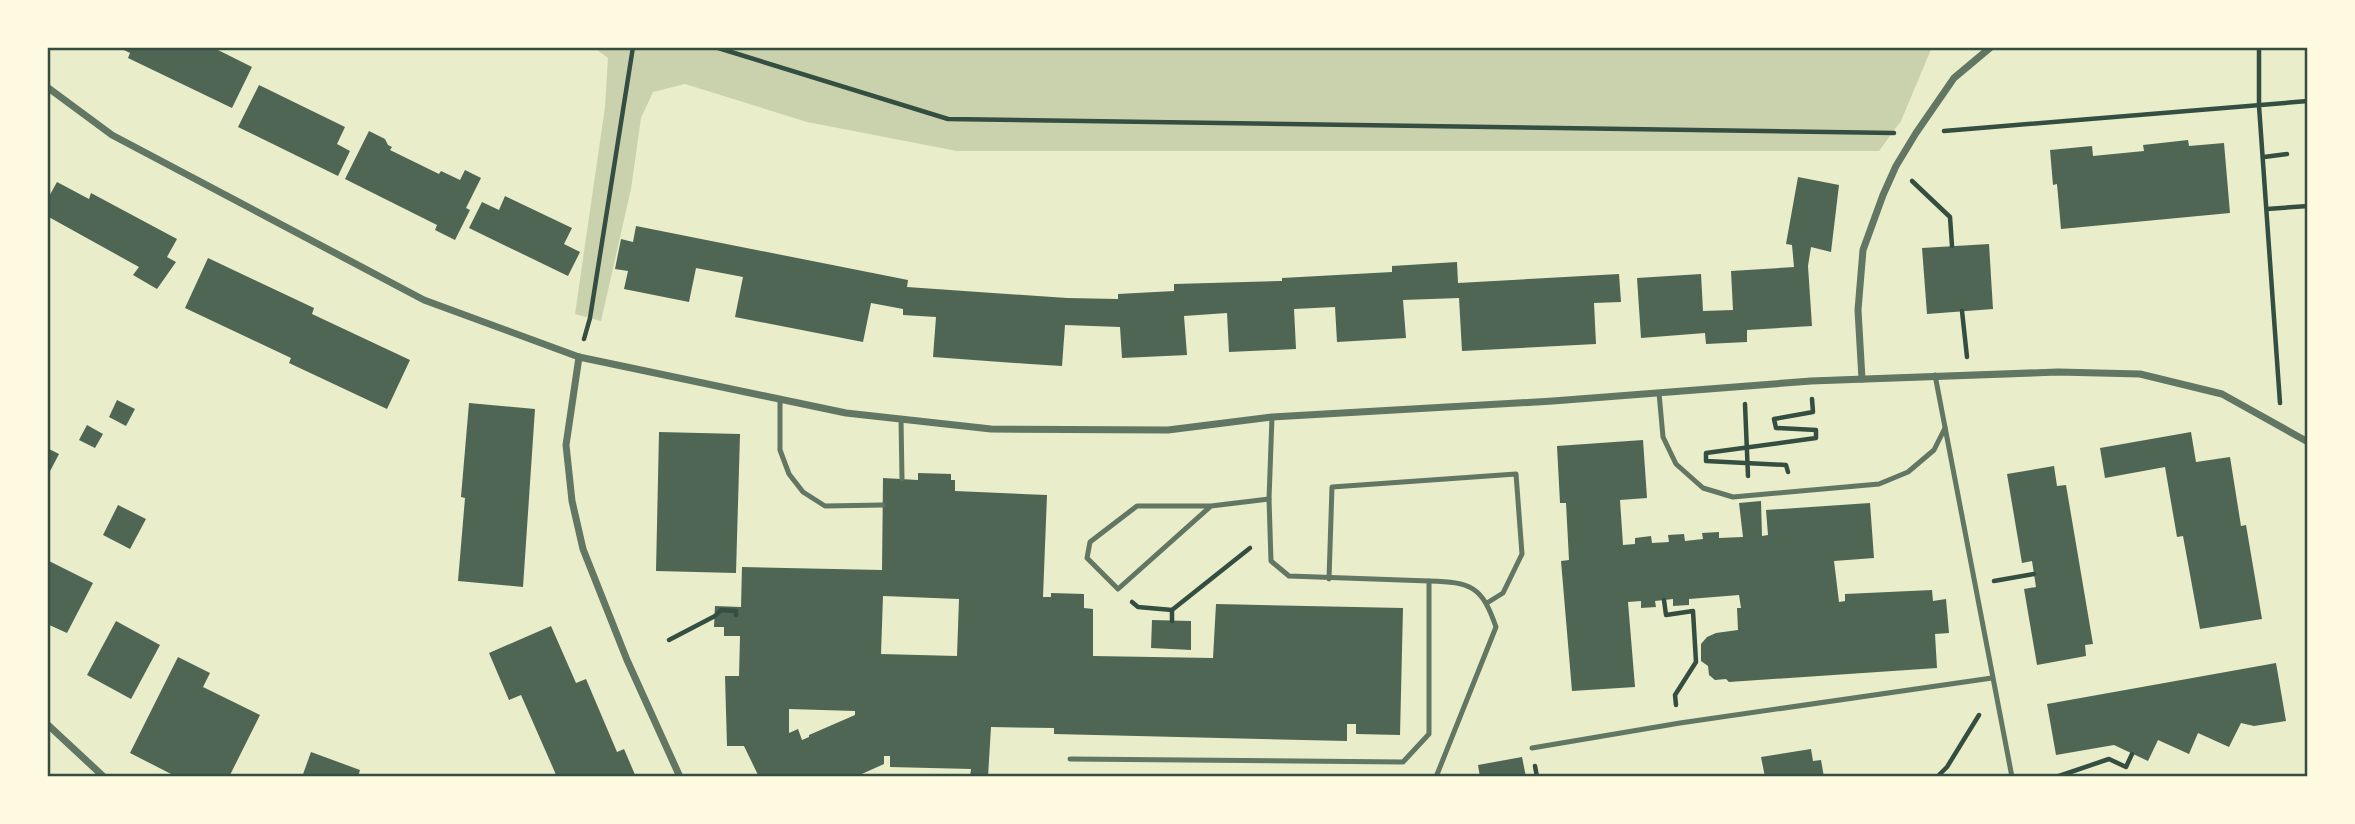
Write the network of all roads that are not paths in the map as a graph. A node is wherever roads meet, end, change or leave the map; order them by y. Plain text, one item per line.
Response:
1 (1991, 47) edge
2 (47, 87) edge
3 (579, 357) junction
4 (1935, 375) junction
5 (1862, 379) junction
6 (1659, 393) junction
7 (780, 399) junction
8 (1272, 417) junction
9 (901, 419) junction
10 (1945, 428) junction
11 (2308, 442) edge
12 (902, 479) dead end
13 (1269, 499) junction
14 (883, 505) dead end
15 (1211, 506) junction
16 (1329, 579) junction
17 (1429, 582) junction
18 (1487, 603) junction
19 (1992, 678) junction
20 (47, 724) edge
21 (1532, 748) dead end
22 (1070, 759) dead end
23 (104, 777) edge
24 (680, 777) edge
25 (1436, 777) edge
26 (2011, 777) edge

1 - 5 street
2 - 3 street
3 - 7 street
3 - 24 street
4 - 5 street
4 - 10 lane
4 - 11 street
5 - 6 street
6 - 8 street
6 - 10 lane
7 - 9 street
7 - 14 lane
8 - 9 street
8 - 13 lane
9 - 12 lane
10 - 19 lane
13 - 15 lane
13 - 16 lane
15 - 15 lane
16 - 17 lane
16 - 18 lane
17 - 18 lane
17 - 22 lane
18 - 25 lane
19 - 21 lane
19 - 26 lane
20 - 23 street

